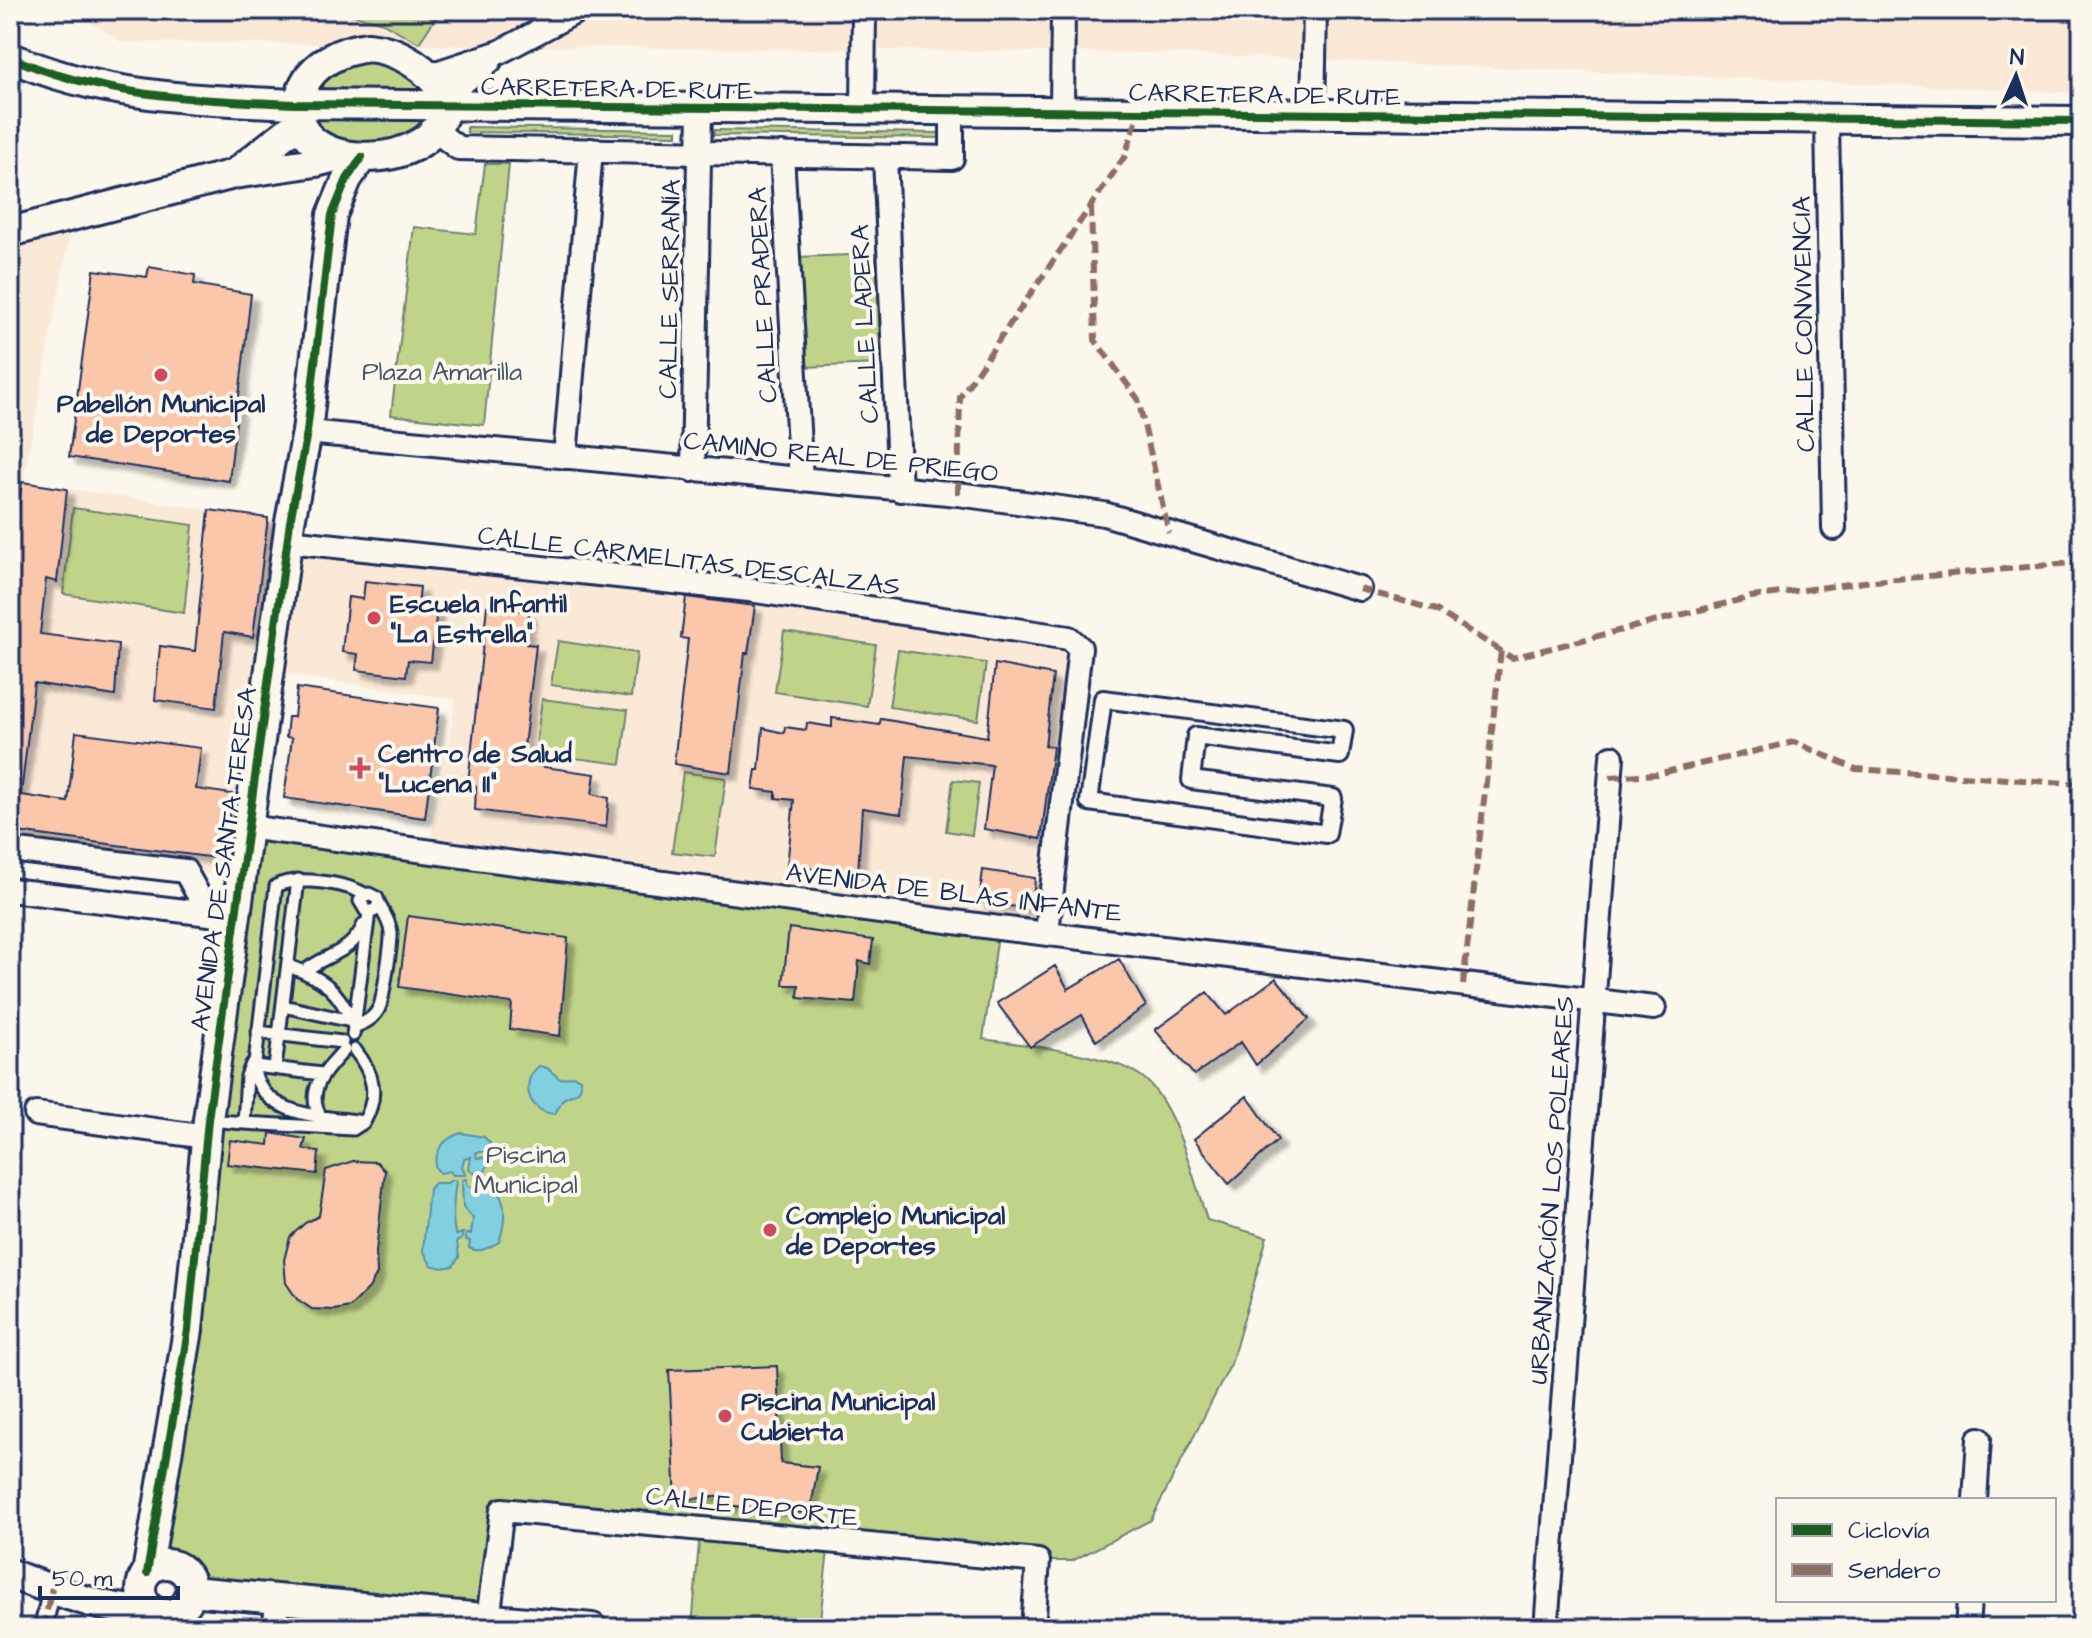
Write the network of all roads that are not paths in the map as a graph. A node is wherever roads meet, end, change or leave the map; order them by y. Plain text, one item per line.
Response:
1 (579, 10) edge
2 (864, 10) edge
3 (1063, 10) edge
4 (1315, 10) edge
5 (10, 57) edge
6 (440, 102) junction
7 (700, 109) junction
8 (863, 110) junction
9 (952, 110) junction
10 (1062, 111) junction
11 (1313, 114) junction
12 (1827, 119) junction
13 (2082, 121) edge
14 (305, 132) junction
15 (591, 150) junction
16 (700, 153) junction
17 (782, 154) junction
18 (352, 156) junction
19 (885, 157) junction
20 (234, 174) junction
21 (332, 215) junction
22 (10, 232) edge
23 (307, 432) junction
24 (565, 457) junction
25 (693, 470) junction
26 (801, 480) junction
27 (900, 490) junction
28 (1834, 528) dead end
29 (288, 541) junction
30 (1360, 589) dead end
31 (1103, 699) joint
32 (1612, 757) dead end
33 (247, 827) junction
34 (10, 850) edge
35 (298, 880) junction
36 (10, 890) edge
37 (373, 909) junction
38 (222, 915) junction
39 (1047, 932) junction
40 (288, 966) junction
41 (304, 972) junction
42 (1593, 1001) junction
43 (283, 1006) junction
44 (1654, 1008) dead end
45 (353, 1027) junction
46 (258, 1032) junction
47 (279, 1035) junction
48 (347, 1047) junction
49 (255, 1061) junction
50 (275, 1068) junction
51 (322, 1074) junction
52 (36, 1114) dead end
53 (320, 1116) junction
54 (364, 1122) junction
55 (244, 1123) junction
56 (207, 1128) junction
57 (1979, 1439) dead end
58 (1975, 1498) edge
59 (10, 1574) edge
60 (52, 1588) junction
61 (158, 1597) edge
62 (278, 1598) junction
63 (1969, 1602) edge
64 (382, 1618) edge
65 (488, 1623) edge
66 (43, 1628) edge
67 (274, 1628) edge
68 (592, 1628) edge
69 (1033, 1628) edge
70 (1546, 1628) edge
71 (1967, 1628) edge

1 - 6 street
2 - 8 street
3 - 10 street
4 - 11 street
5 - 14 street
6 - 7 street, CARRETERA DE RUTE
6 - 14 street, CARRETERA DE RUTE
6 - 14 street
6 - 15 street
6 - 18 street
7 - 8 street, CARRETERA DE RUTE
7 - 16 street, CALLE SERRANÍA
8 - 9 street, CARRETERA DE RUTE
9 - 10 street, CARRETERA DE RUTE
9 - 19 street
10 - 11 street, CARRETERA DE RUTE
11 - 12 street, CARRETERA DE RUTE
12 - 13 street, CARRETERA DE RUTE
12 - 28 street, CALLE CONVIVENCIA
14 - 18 street
14 - 20 street
14 - 20 street
14 - 21 street, AVENIDA DE SANTA TERESA
15 - 16 street
15 - 24 street
16 - 17 street
16 - 25 street, CALLE SERRANÍA
17 - 19 street
17 - 26 street, CALLE PRADERA
18 - 21 street, AVENIDA DE SANTA TERESA
19 - 27 street, CALLE LADERA
20 - 22 street
21 - 23 street, AVENIDA DE SANTA TERESA
23 - 24 street, CAMINO REAL DE PRIEGO
23 - 29 street, AVENIDA DE SANTA TERESA
24 - 25 street, CAMINO REAL DE PRIEGO
25 - 26 street, CAMINO REAL DE PRIEGO
26 - 27 street, CAMINO REAL DE PRIEGO
27 - 30 street, CAMINO REAL DE PRIEGO
29 - 33 street, AVENIDA DE SANTA TERESA
29 - 39 street, CALLE CARMELITAS DESCALZAS
31 - 31 street
32 - 42 street, URBANIZACIÓN LOS POLEARES
33 - 38 street, AVENIDA DE SANTA TERESA
33 - 39 street, AVENIDA DE BLAS INFANTE
34 - 38 street
35 - 37 lane
35 - 40 lane
35 - 46 lane
36 - 38 street
37 - 41 lane
37 - 45 lane
37 - 45 lane
38 - 56 street, AVENIDA DE SANTA TERESA
39 - 42 street, AVENIDA DE BLAS INFANTE
40 - 41 lane
40 - 43 lane
41 - 45 lane
42 - 44 street, AVENIDA DE BLAS INFANTE
42 - 70 street, URBANIZACIÓN LOS POLEARES
43 - 45 lane
43 - 47 lane
45 - 48 lane
46 - 47 lane
46 - 49 lane
47 - 48 lane
47 - 50 lane
48 - 51 lane
48 - 54 lane
49 - 50 lane
49 - 53 lane
49 - 55 lane
50 - 51 lane
51 - 53 lane
52 - 56 street
53 - 54 lane
54 - 55 lane
55 - 56 lane
56 - 61 street, AVENIDA DE SANTA TERESA
57 - 58 street
59 - 60 street
60 - 61 street
60 - 66 street
61 - 62 street
62 - 64 street
62 - 67 street
63 - 71 street
64 - 65 street
65 - 68 street
65 - 69 street, CALLE DEPORTE

